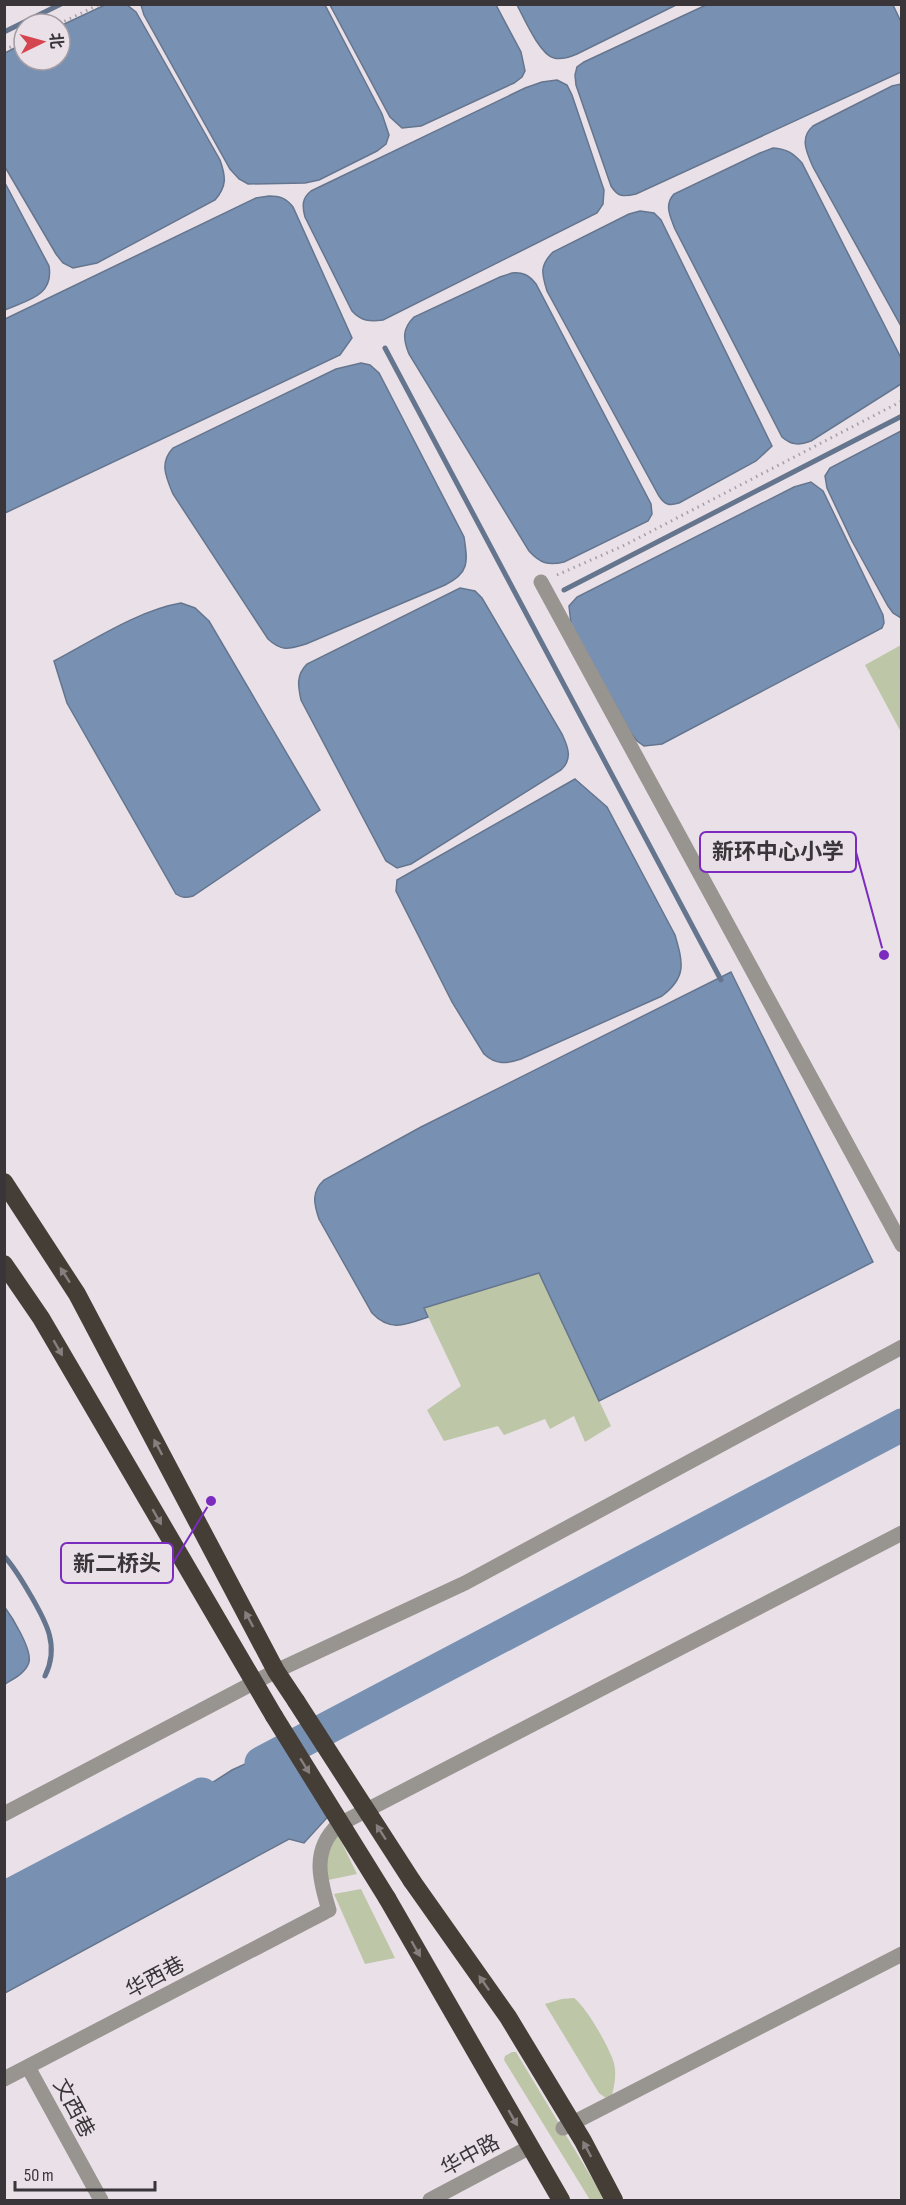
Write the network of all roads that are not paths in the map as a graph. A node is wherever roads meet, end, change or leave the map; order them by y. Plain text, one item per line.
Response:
1 (541, 582) road end
2 (4, 1182) edge
3 (902, 1245) edge
4 (4, 1263) edge
5 (902, 1347) edge
6 (902, 1533) edge
7 (276, 1671) junction
8 (254, 1683) junction
9 (4, 1814) edge
10 (902, 1954) edge
11 (28, 2067) junction
12 (4, 2079) edge
13 (563, 2128) dead end
14 (530, 2147) junction
15 (101, 2200) edge
16 (430, 2200) edge
17 (561, 2200) edge
18 (614, 2200) edge

1 - 3 street
7 -> 2 highway
4 -> 8 highway
5 - 7 street
6 - 11 street, 华西巷
7 - 8 street
18 -> 7 highway, bridge
8 - 9 street
8 -> 14 highway, bridge
10 - 13 street
11 - 12 street, 华西巷
11 - 15 street, 文西巷
14 - 16 street, 华中路
14 - 17 highway

